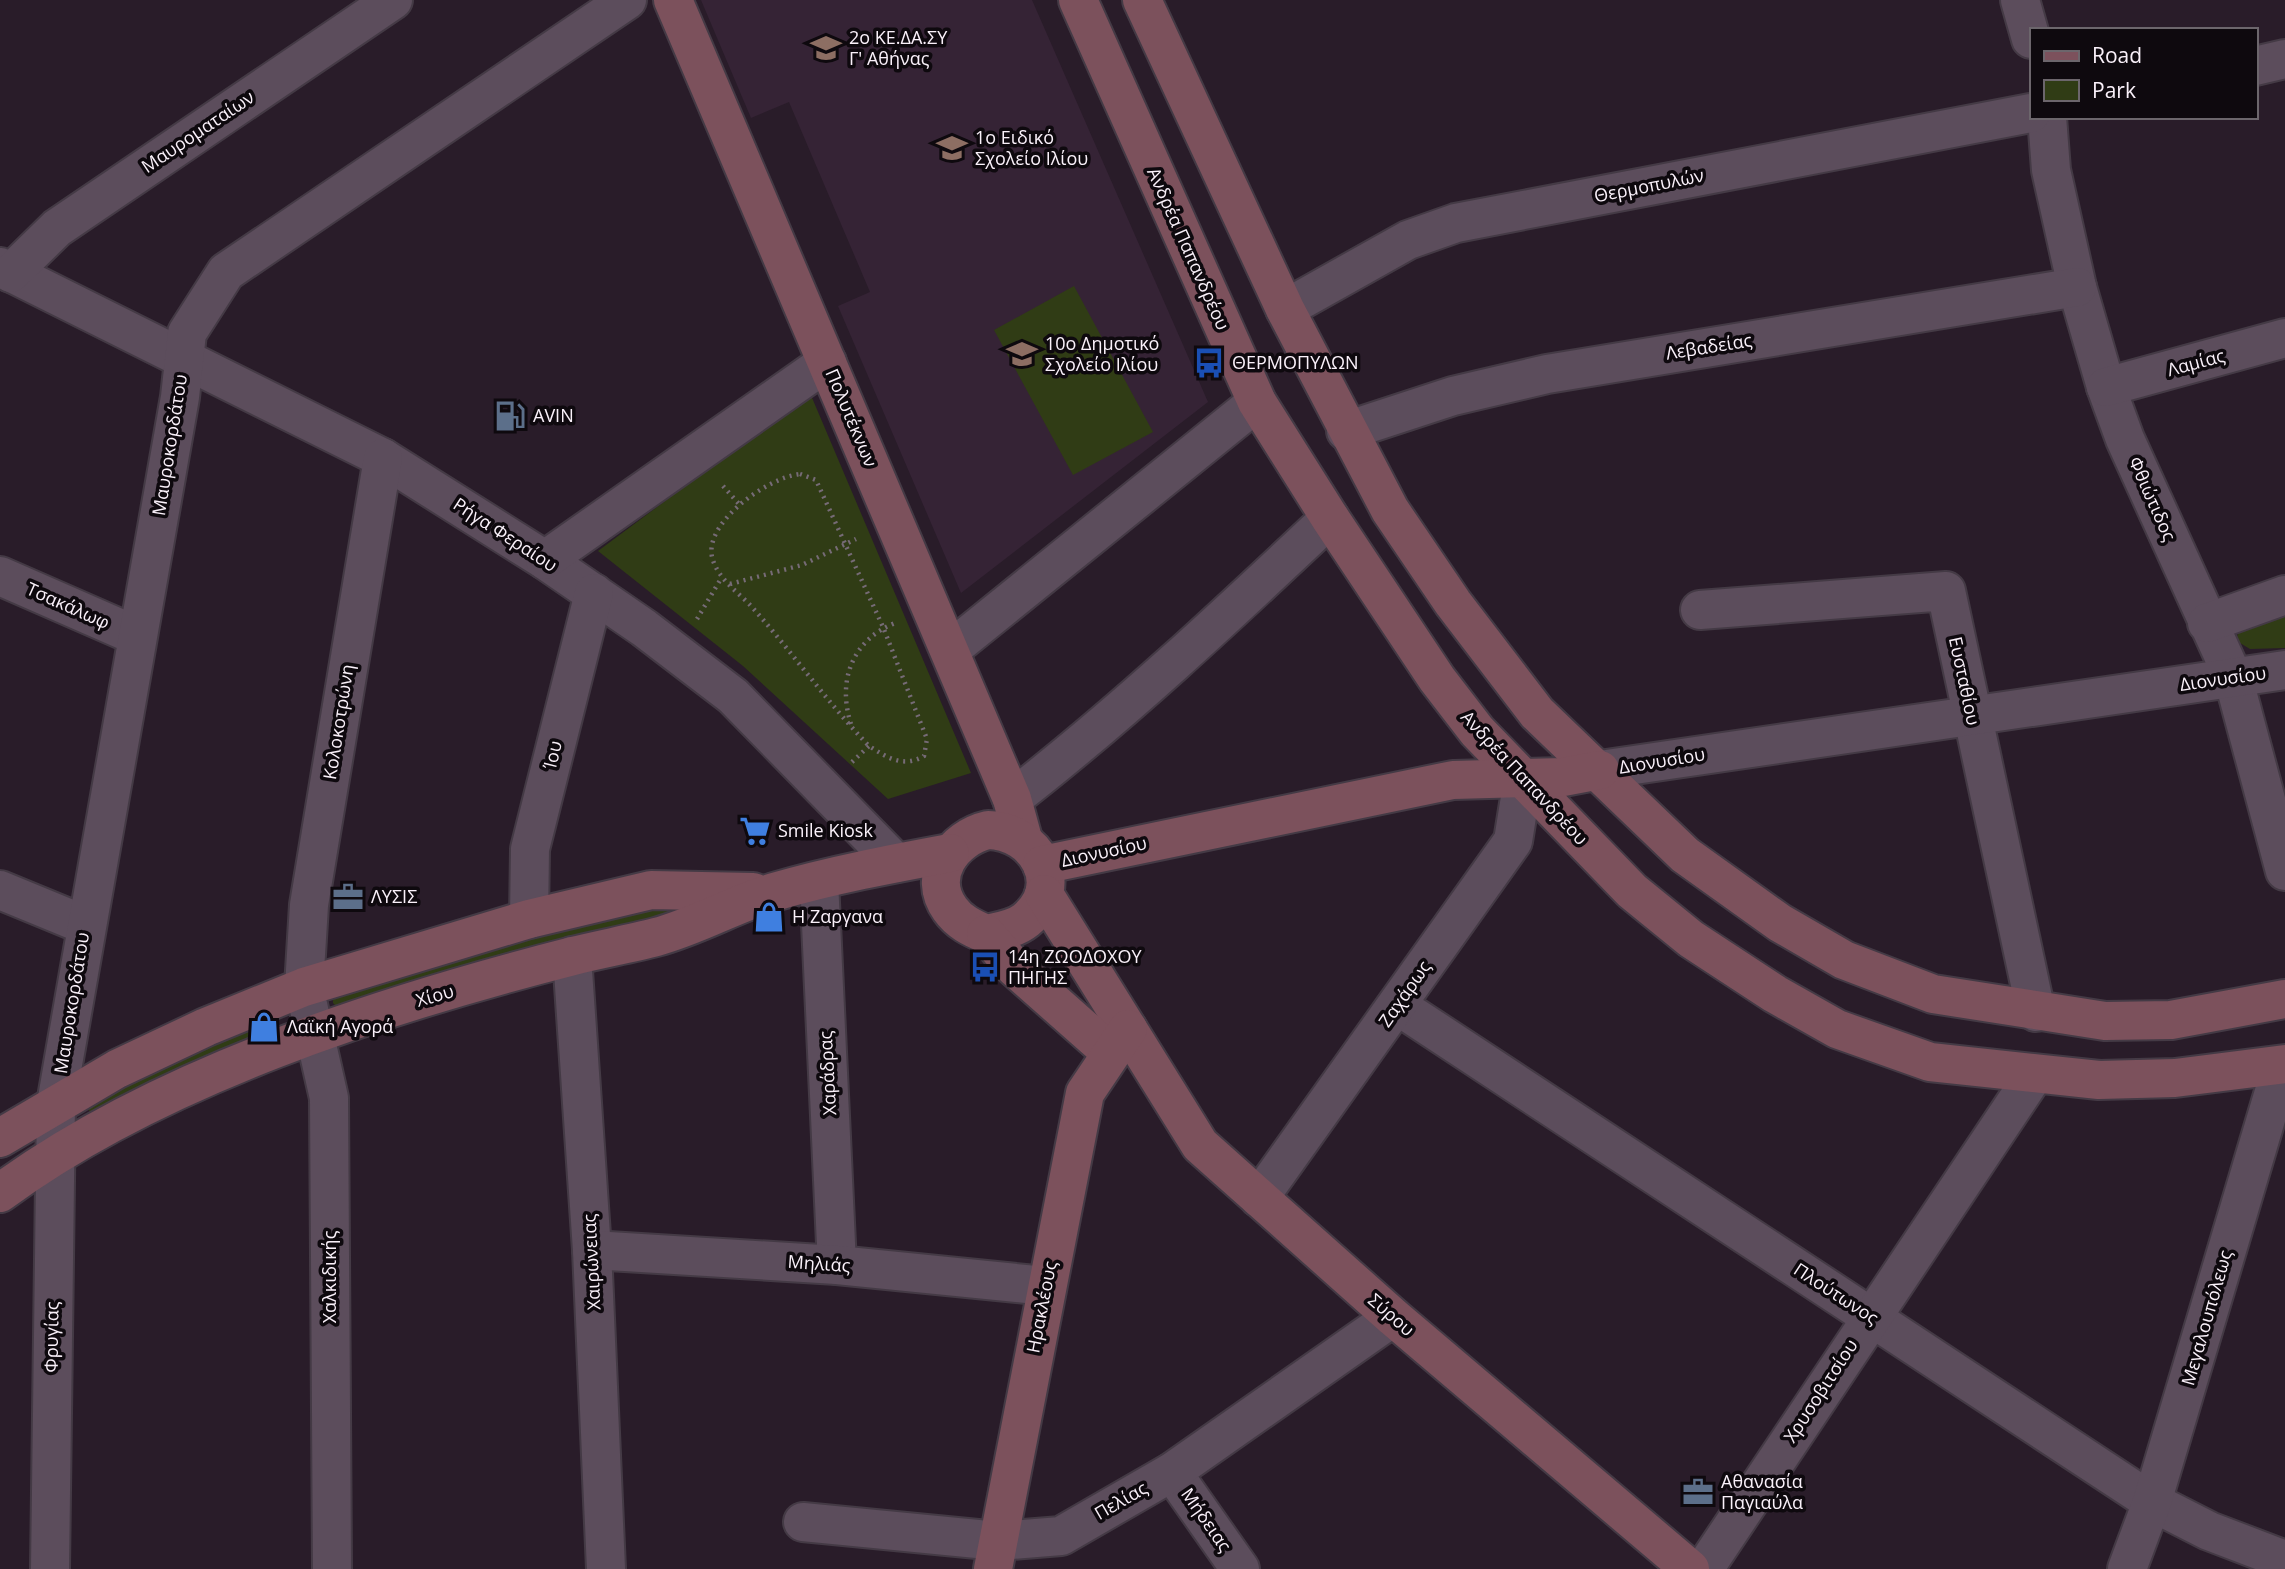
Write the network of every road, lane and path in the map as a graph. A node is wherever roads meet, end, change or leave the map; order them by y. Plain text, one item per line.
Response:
1 (393, 0) edge
2 (627, 0) edge
3 (673, 0) edge
4 (1078, 0) edge
5 (1142, 0) edge
6 (2020, 0) edge
7 (2030, 35) edge
8 (2285, 60) edge
9 (2257, 66) edge
10 (2030, 113) edge
11 (2047, 119) edge
12 (6, 270) edge
13 (2077, 287) junction
14 (1285, 309) junction
15 (2285, 338) edge
16 (183, 359) junction
17 (827, 362) junction
18 (2106, 387) junction
19 (1257, 402) junction
20 (1346, 431) junction
21 (383, 458) junction
22 (1330, 518) junction
23 (845, 544) junction
24 (545, 560) junction
25 (0, 576) edge
26 (729, 584) junction
27 (594, 593) junction
28 (2285, 595) edge
29 (1700, 610) dead end
30 (2207, 623) junction
31 (883, 627) junction
32 (137, 636) junction
33 (950, 650) junction
34 (2285, 670) edge
35 (2233, 677) junction
36 (1972, 717) junction
37 (852, 728) junction
38 (1600, 770) junction
39 (1523, 779) junction
40 (1012, 799) junction
41 (950, 853) junction
42 (896, 863) junction
43 (1036, 866) junction
44 (2285, 872) edge
45 (819, 881) junction
46 (0, 890) edge
47 (773, 892) junction
48 (944, 899) junction
49 (529, 919) junction
50 (85, 925) junction
51 (986, 934) junction
52 (572, 956) junction
53 (304, 988) junction
54 (2285, 999) edge
55 (1398, 1006) junction
56 (2036, 1012) junction
57 (315, 1034) junction
58 (1119, 1041) junction
59 (2283, 1064) edge
60 (2034, 1075) junction
61 (56, 1104) junction
62 (0, 1138) edge
63 (54, 1154) junction
64 (0, 1193) edge
65 (1259, 1198) junction
66 (592, 1250) junction
67 (837, 1265) junction
68 (1046, 1286) junction
69 (1870, 1316) junction
70 (1393, 1317) junction
71 (1172, 1472) junction
72 (2152, 1502) junction
73 (803, 1522) dead end
74 (995, 1555) edge
75 (2285, 1560) edge
76 (50, 1569) edge
77 (332, 1569) edge
78 (606, 1569) edge
79 (1240, 1569) edge
80 (1690, 1569) edge
81 (1704, 1569) edge
82 (2127, 1569) edge

1 - 12 street, Μαυροματαίων
2 - 16 street, Μαυροκορδάτου
3 - 17 street, Πολυτέκνων
4 - 19 street, Ανδρέα Παπανδρέου
5 - 14 street
6 - 7 street
8 - 9 street
10 - 14 street, Θερμοπυλών
11 - 13 street, Φθιώτιδος
12 - 16 street, Ρήγα Φεραίου
13 - 18 street, Φθιώτιδος
13 - 20 street, Λεβαδείας
14 - 20 street
15 - 18 street, Λαμίας
16 - 21 street, Ρήγα Φεραίου
16 - 32 street, Μαυροκορδάτου
17 - 24 street
17 - 33 street, Πολυτέκνων
18 - 30 street, Φθιώτιδος
19 - 22 street, Ανδρέα Παπανδρέου
19 - 33 street
20 - 38 street
21 - 24 street, Ρήγα Φεραίου
21 - 53 street, Κολοκοτρώνη
22 - 39 street, Ανδρέα Παπανδρέου
22 - 40 street
23 - 26 path
23 - 26 path
23 - 31 path
24 - 27 street, Ρήγα Φεραίου
25 - 32 street, Τσακάλωφ
26 - 37 path
27 - 42 street, Ρήγα Φεραίου
27 - 49 street, Ίου
28 - 30 street
29 - 36 street, Ευσταθίου
30 - 35 street, Φθιώτιδος
31 - 37 path
31 - 37 path
32 - 50 street, Μαυροκορδάτου
33 - 40 street, Πολυτέκνων
34 - 35 street, Διονυσίου
35 - 36 street, Διονυσίου
35 - 44 street, Φθιώτιδος
36 - 38 street, Διονυσίου
36 - 56 street, Ευσταθίου
38 - 39 street, Διονυσίου
38 - 56 street
39 - 43 street, Διονυσίου
39 - 55 street, Ζαχάρως
39 - 60 street, Ανδρέα Παπανδρέου
40 - 43 street, Πολυτέκνων
41 - 42 street, Χίου
41 - 43 street
41 - 48 street
42 - 45 street, Χίου
42 - 48 street, Ρήγα Φεραίου
43 - 51 street
43 - 58 street, Σύρου
45 - 47 street, Χίου
45 - 67 street, Χαράδρας
46 - 50 street
47 - 49 street, Χίου
47 - 52 street, Χίου
48 - 51 street
49 - 53 street, Χίου
50 - 61 street, Μαυροκορδάτου
51 - 58 street, Σύρου
52 - 57 street, Χίου
52 - 66 street, Χαιρώνειας
53 - 57 street, Χαλκιδικής
53 - 61 street, Χίου
54 - 56 street
55 - 65 street, Ζαχάρως
55 - 69 street, Πλούτωνος
57 - 63 street, Χίου
57 - 77 street, Χαλκιδικής
58 - 65 street, Σύρου
58 - 68 street, Ηρακλέους
59 - 60 street, Ανδρέα Παπανδρέου
59 - 72 street, Μεγαλουπόλεως
60 - 69 street, Χρυσοβιτσίου
61 - 62 street, Χίου
61 - 63 street, Φρυγίας
63 - 64 street, Χίου
63 - 76 street, Φρυγίας
65 - 70 street, Σύρου
66 - 67 street, Μηλιάς
66 - 78 street, Χαιρώνειας
67 - 68 street, Μηλιάς
68 - 74 street, Ηρακλέους
69 - 72 street, Πλούτωνος
69 - 81 street, Χρυσοβιτσίου
70 - 71 street, Πελίας
70 - 80 street, Σύρου
71 - 74 street, Πελίας
71 - 79 street, Μήδειας
72 - 75 street, Πλούτωνος
72 - 82 street, Μεγαλουπόλεως
73 - 74 street, Πελίας

